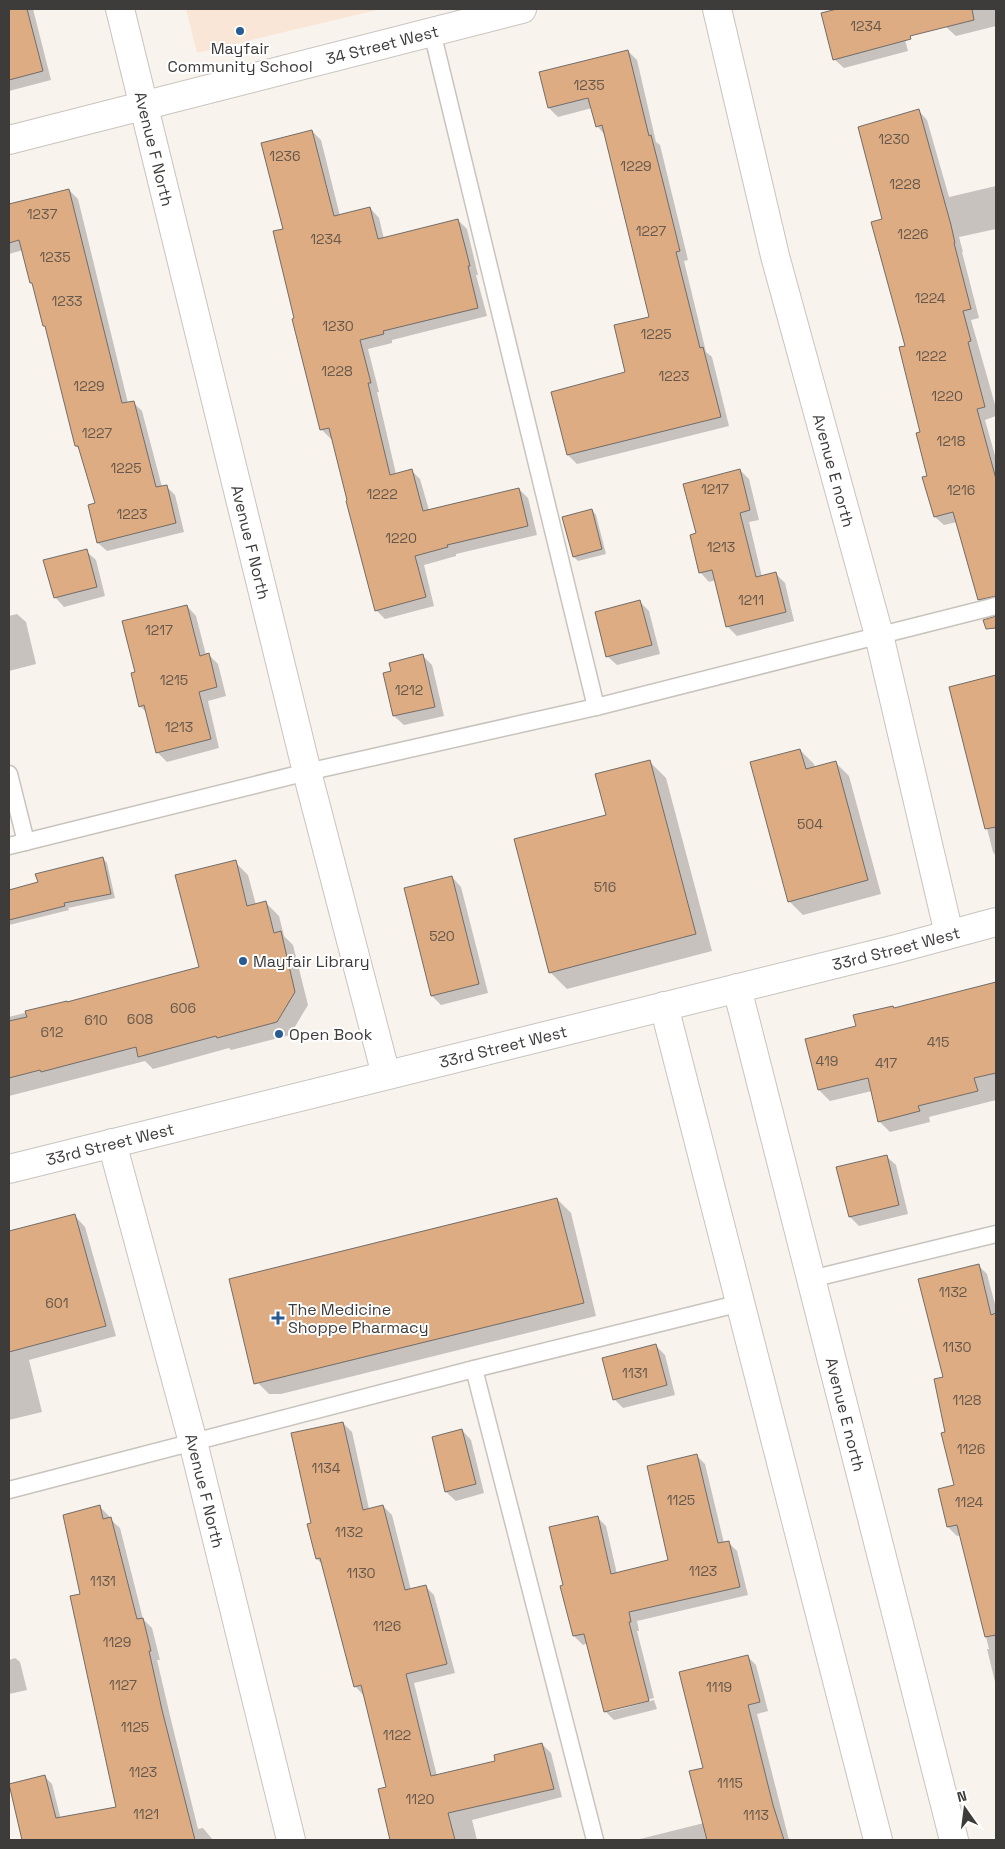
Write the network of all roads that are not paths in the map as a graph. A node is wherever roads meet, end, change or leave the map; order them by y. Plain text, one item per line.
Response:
1 (120, 9) edge
2 (522, 9) edge
3 (716, 9) edge
4 (432, 32) junction
5 (143, 105) junction
6 (9, 140) edge
7 (996, 606) edge
8 (879, 635) junction
9 (596, 707) junction
10 (308, 772) junction
11 (9, 774) edge
12 (26, 842) junction
13 (9, 846) edge
14 (996, 922) edge
15 (949, 934) junction
16 (737, 988) junction
17 (664, 1006) junction
18 (386, 1075) junction
19 (112, 1143) junction
20 (9, 1169) edge
21 (996, 1234) edge
22 (811, 1279) junction
23 (741, 1303) junction
24 (474, 1369) junction
25 (193, 1442) junction
26 (9, 1490) edge
27 (291, 1840) edge
28 (595, 1840) edge
29 (878, 1840) edge
30 (954, 1840) edge

1 - 5 street, Avenue F North
2 - 4 street, 34 Street West
3 - 8 street, Avenue E north
4 - 5 street, 34 Street West
4 - 9 lane
5 - 6 street, 34 Street West
5 - 10 street, Avenue F North
7 - 8 lane
8 - 9 lane
8 - 15 street, Avenue E north
9 - 10 lane
10 - 12 lane
10 - 18 street, Avenue F North
11 - 12 lane
12 - 13 lane
14 - 15 street, 33rd Street West
15 - 16 street, 33rd Street West
16 - 17 street, 33rd Street West
16 - 22 street, Avenue E north
17 - 18 street, 33rd Street West
17 - 23 street
18 - 19 street, 33rd Street West
19 - 20 street, 33rd Street West
19 - 25 street, Avenue F North
21 - 22 lane
22 - 30 street, Avenue E north
23 - 24 lane
23 - 29 street
24 - 25 lane
24 - 28 lane
25 - 26 lane
25 - 27 street, Avenue F North

